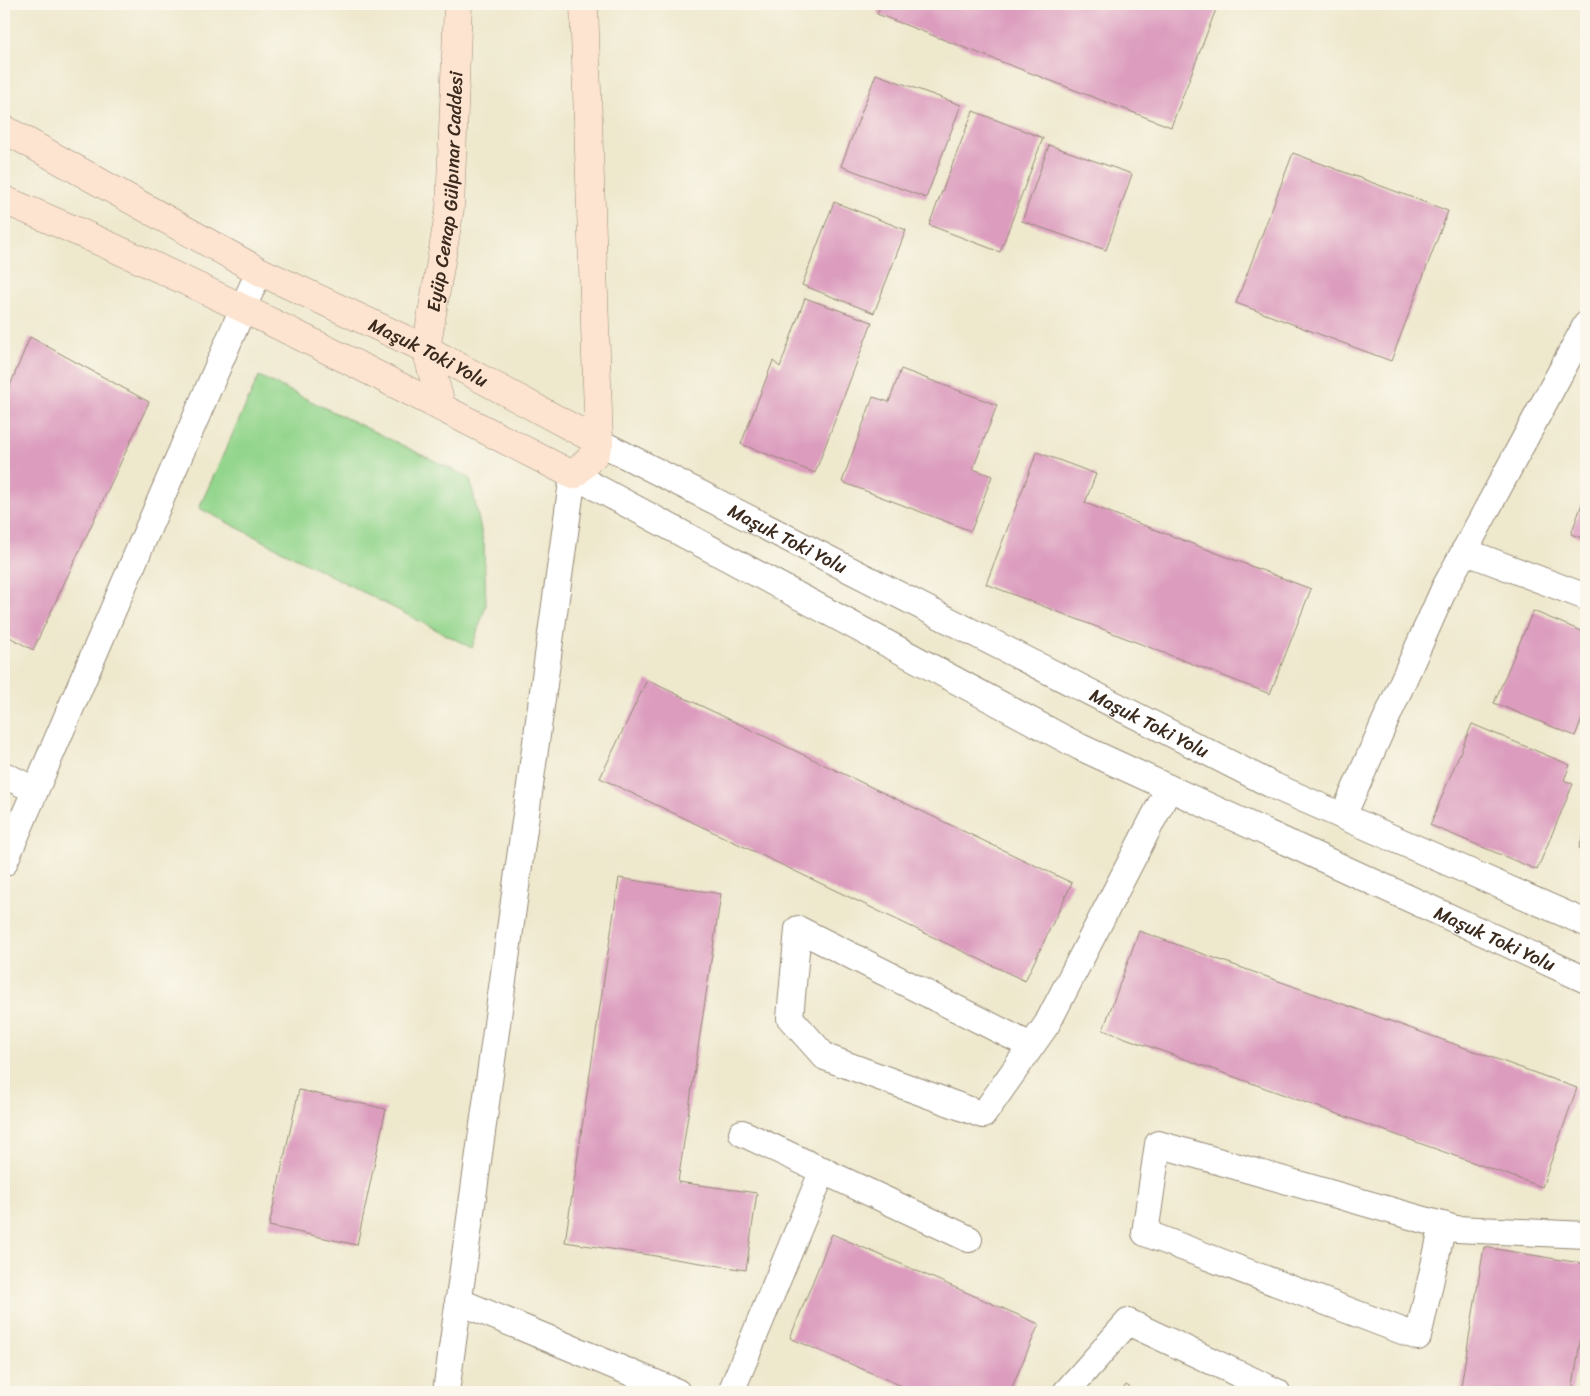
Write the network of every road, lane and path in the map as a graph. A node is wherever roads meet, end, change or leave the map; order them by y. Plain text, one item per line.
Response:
1 (458, 4) edge
2 (584, 4) edge
3 (4, 129) edge
4 (4, 200) edge
5 (259, 271) junction
6 (243, 309) junction
7 (1586, 325) edge
8 (426, 349) junction
9 (442, 408) junction
10 (599, 442) junction
11 (573, 475) junction
12 (1464, 551) junction
13 (1586, 597) edge
14 (4, 775) edge
15 (1169, 788) junction
16 (35, 790) junction
17 (1343, 816) junction
18 (4, 864) edge
19 (1586, 923) edge
20 (1586, 980) edge
21 (1031, 1046) junction
22 (742, 1133) dead end
23 (823, 1170) junction
24 (1443, 1225) junction
25 (1586, 1235) edge
26 (969, 1239) dead end
27 (458, 1301) junction
28 (446, 1392) edge
29 (677, 1392) edge
30 (731, 1392) edge
31 (1066, 1392) edge
32 (1277, 1392) edge

1 - 8 main road, Eyüp Cenap Gülpınar Caddesi
2 - 10 main road
3 - 5 main road, Maşuk Toki Yolu
4 - 6 main road
5 - 6 street
5 - 8 main road, Maşuk Toki Yolu
6 - 9 main road
6 - 16 street
7 - 12 street
8 - 9 main road, Eyüp Cenap Gülpınar Caddesi
8 - 10 main road, Maşuk Toki Yolu
9 - 11 main road
10 - 11 main road
10 - 17 street, Maşuk Toki Yolu
11 - 15 street, Maşuk Toki Yolu
11 - 27 street
12 - 13 street
12 - 17 street
14 - 16 street
15 - 20 street, Maşuk Toki Yolu
15 - 21 street
16 - 18 street
17 - 19 street, Maşuk Toki Yolu
21 - 21 street
22 - 23 street
23 - 26 street
23 - 30 street
24 - 24 street
24 - 25 street
27 - 28 street
27 - 29 street
31 - 32 street

